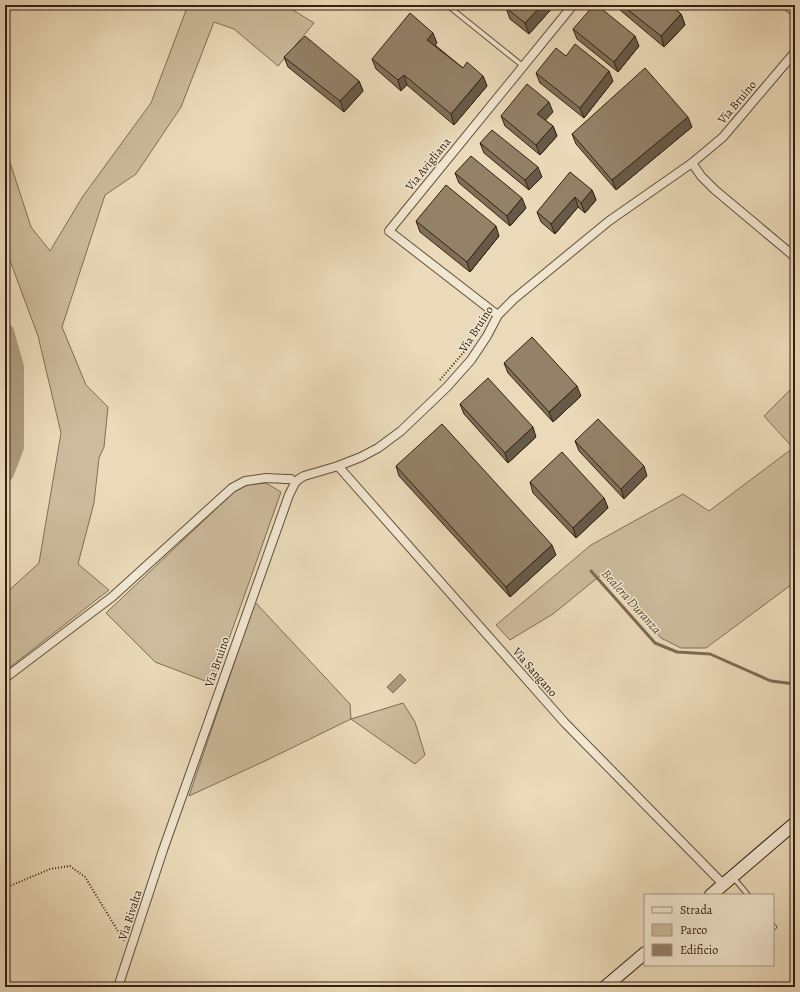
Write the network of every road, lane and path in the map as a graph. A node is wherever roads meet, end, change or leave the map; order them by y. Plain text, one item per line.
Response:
1 (447, 5) edge
2 (573, 5) edge
3 (786, 5) edge
4 (795, 12) edge
5 (795, 52) edge
6 (523, 66) junction
7 (692, 163) junction
8 (795, 257) edge
9 (498, 315) junction
10 (468, 346) dead end
11 (438, 383) dead end
12 (338, 466) junction
13 (296, 483) junction
14 (5, 678) edge
15 (795, 823) edge
16 (163, 850) joint
17 (733, 876) junction
18 (724, 885) junction
19 (5, 888) edge
20 (712, 894) edge
21 (747, 894) edge
22 (130, 952) junction
23 (644, 954) edge
24 (118, 987) edge
25 (605, 987) edge

1 - 6 lane
2 - 6 street, Via Avigliana
3 - 4 street
5 - 7 street, Via Bruino
6 - 9 street, Via Avigliana
7 - 8 street
7 - 9 street, Via Bruino
9 - 12 street, Via Bruino
10 - 11 path
12 - 13 street, Via Bruino
12 - 18 street, Via Sangano
13 - 14 street
13 - 16 street, Via Bruino
15 - 17 main road
16 - 22 street, Via Rivalta
17 - 18 main road
17 - 21 lane
18 - 20 main road
19 - 22 path
22 - 24 street, Via Rivalta
23 - 25 main road

